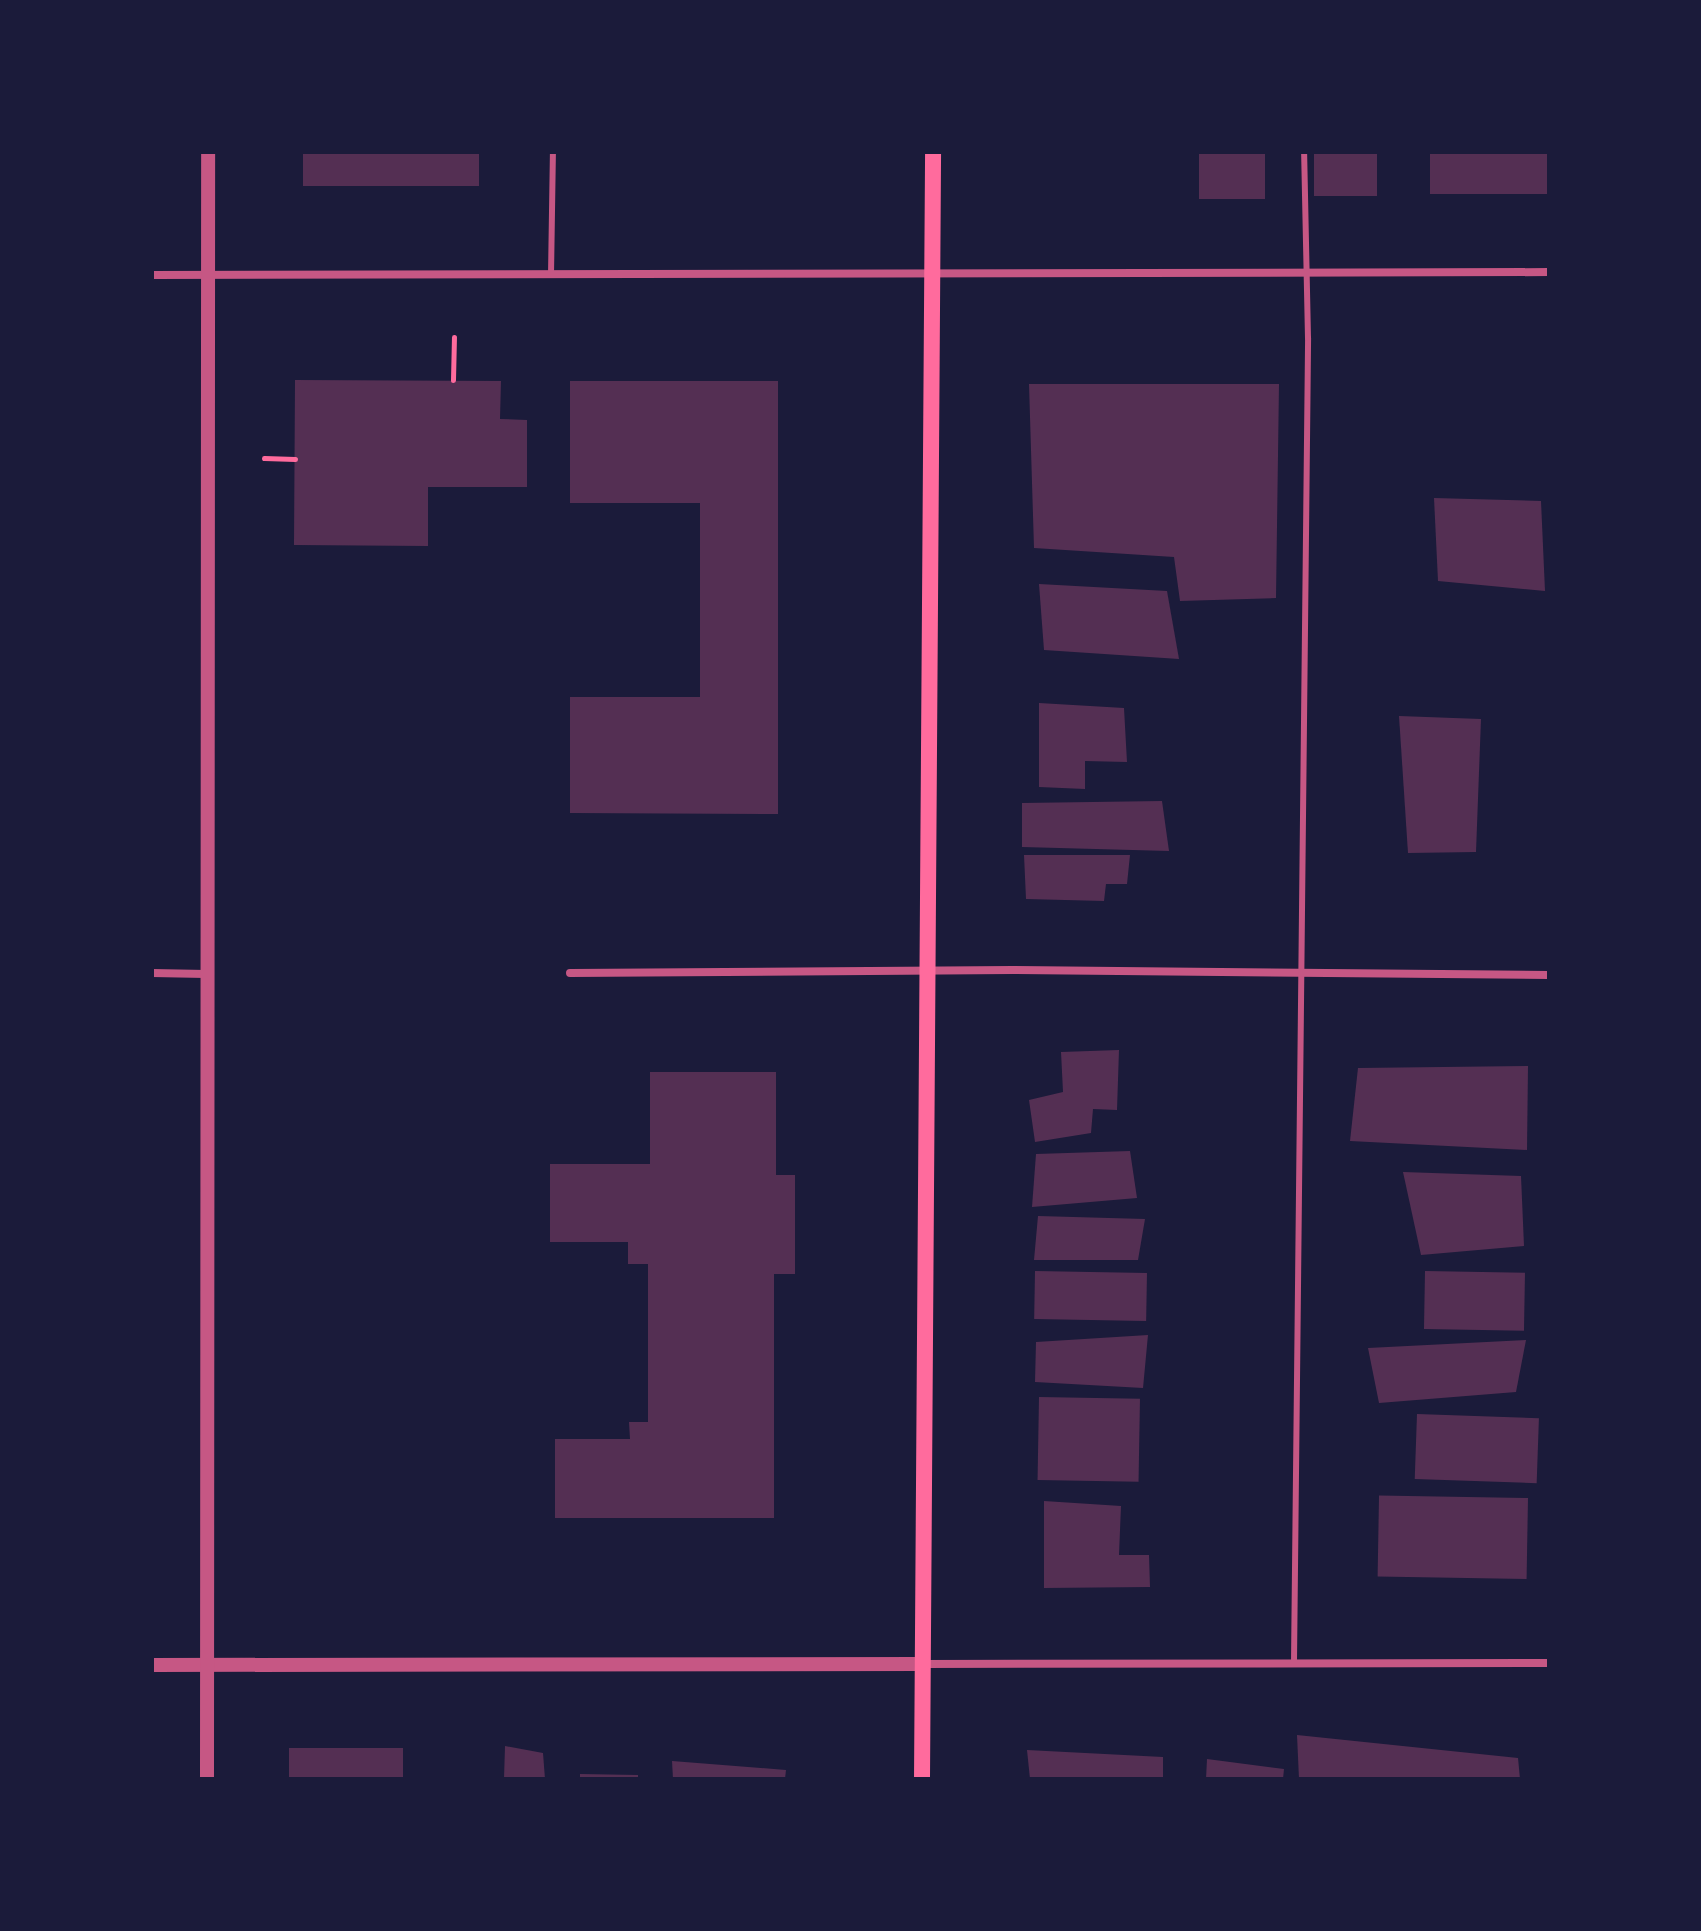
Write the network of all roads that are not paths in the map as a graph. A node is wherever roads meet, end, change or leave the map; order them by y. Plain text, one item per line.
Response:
1 (208, 152) edge
2 (553, 152) edge
3 (933, 152) edge
4 (1304, 152) edge
5 (1304, 272) junction
6 (1549, 272) edge
7 (933, 273) junction
8 (208, 274) junction
9 (152, 275) edge
10 (551, 275) junction
11 (929, 972) junction
12 (152, 973) edge
13 (570, 973) dead end
14 (206, 974) junction
15 (1300, 974) junction
16 (1549, 975) edge
17 (1294, 1662) junction
18 (1549, 1663) edge
19 (207, 1664) junction
20 (921, 1664) junction
21 (152, 1665) edge
22 (207, 1779) edge
23 (922, 1779) edge

1 - 8 street
2 - 10 lane
3 - 7 main road
4 - 5 lane
5 - 6 street
5 - 7 street
5 - 15 lane
7 - 10 street
7 - 11 main road
8 - 9 street
8 - 10 street
8 - 14 street
11 - 13 street
11 - 15 street
11 - 20 main road
12 - 14 street
14 - 19 street
15 - 16 street
15 - 17 lane
17 - 18 street
17 - 20 street
19 - 20 street
19 - 21 street
19 - 22 street
20 - 23 main road

